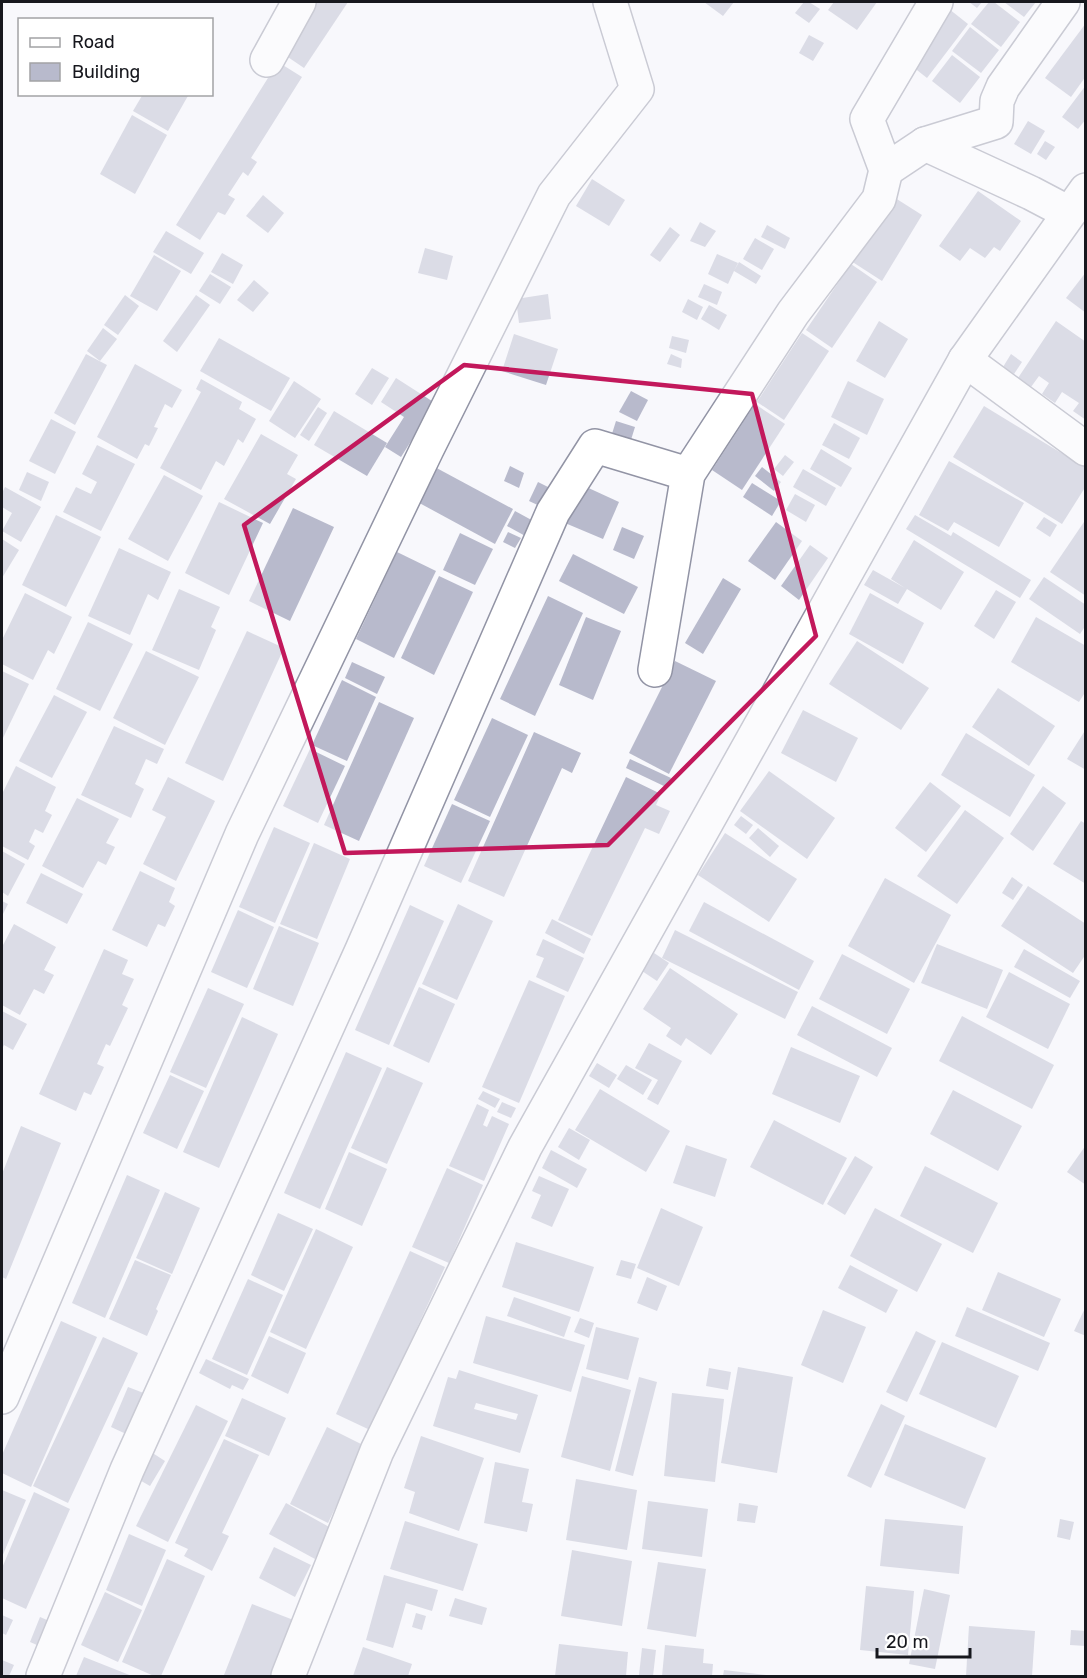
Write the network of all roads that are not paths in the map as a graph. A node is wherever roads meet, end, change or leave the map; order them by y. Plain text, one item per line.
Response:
1 (299, 2) edge
2 (936, 2) edge
3 (1063, 2) edge
4 (598, 3) edge
5 (267, 60) dead end
6 (925, 144) junction
7 (886, 170) junction
8 (1077, 202) edge
9 (965, 360) junction
10 (1086, 449) edge
11 (688, 474) junction
12 (655, 670) dead end
13 (2, 1397) edge
14 (43, 1677) edge
15 (288, 1677) edge

1 - 5 street
2 - 7 street
3 - 6 street
4 - 13 street
6 - 7 street
6 - 8 street
7 - 11 street
8 - 9 street
9 - 10 street
9 - 15 street
11 - 12 street
11 - 14 street

